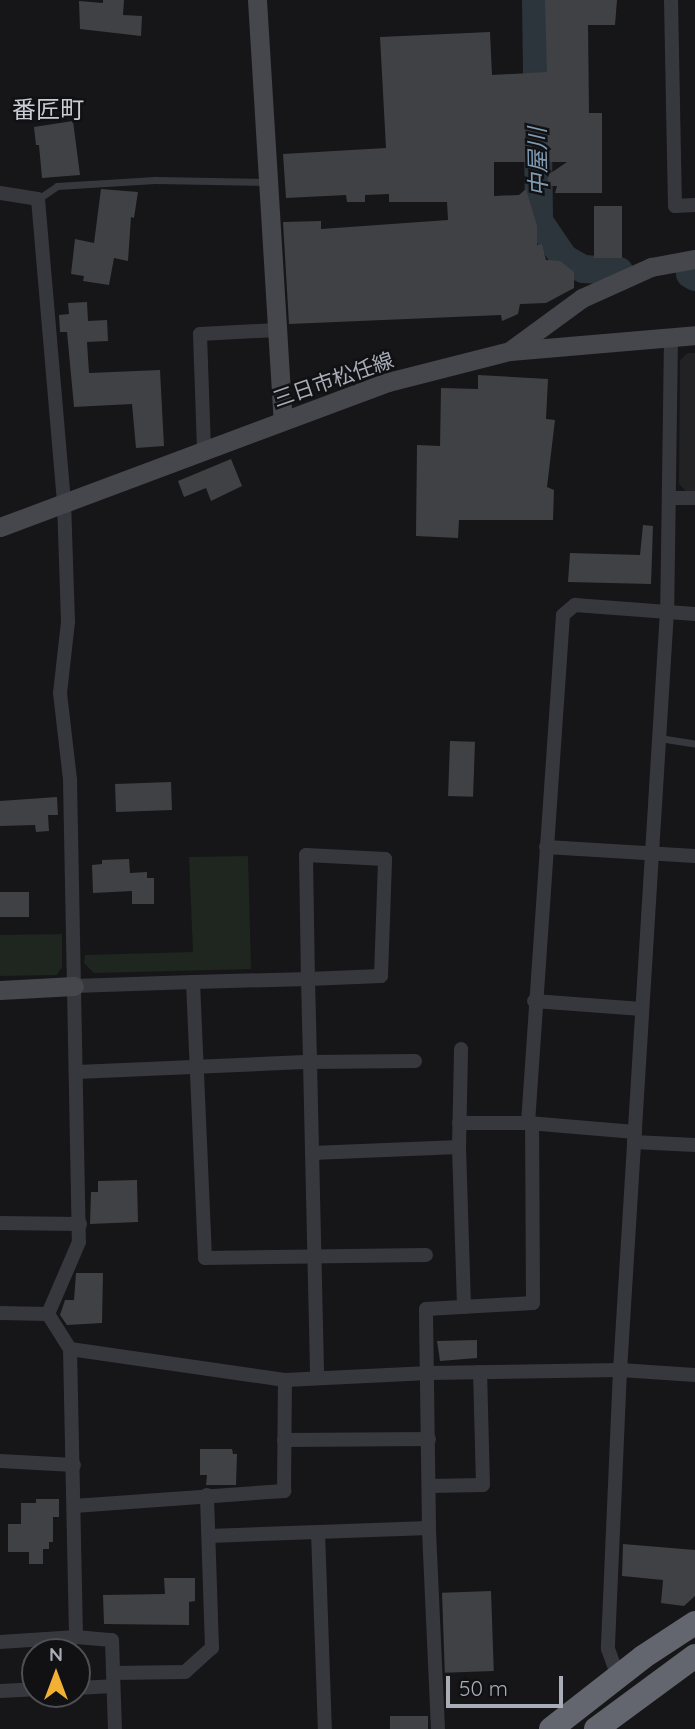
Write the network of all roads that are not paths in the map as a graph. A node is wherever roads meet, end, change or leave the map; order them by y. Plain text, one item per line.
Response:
1 (257, 0) edge
2 (671, 0) edge
3 (267, 182) junction
4 (0, 193) edge
5 (38, 199) junction
6 (695, 205) edge
7 (695, 259) edge
8 (277, 330) junction
9 (695, 335) edge
10 (671, 337) junction
11 (510, 351) junction
12 (283, 420) junction
13 (204, 449) junction
14 (670, 498) junction
15 (695, 498) edge
16 (64, 501) junction
17 (0, 527) edge
18 (667, 611) junction
19 (695, 614) edge
20 (658, 738) junction
21 (695, 744) edge
22 (546, 847) junction
23 (650, 854) junction
24 (695, 856) edge
25 (308, 978) junction
26 (193, 982) junction
27 (74, 986) junction
28 (0, 990) edge
29 (534, 1001) junction
30 (642, 1009) junction
31 (461, 1049) dead end
32 (415, 1061) dead end
33 (310, 1062) junction
34 (196, 1067) junction
35 (77, 1072) junction
36 (460, 1124) junction
37 (530, 1124) junction
38 (635, 1137) junction
39 (695, 1145) edge
40 (459, 1147) junction
41 (312, 1153) junction
42 (0, 1223) edge
43 (80, 1224) junction
44 (426, 1255) dead end
45 (315, 1257) junction
46 (464, 1307) junction
47 (0, 1313) edge
48 (48, 1314) junction
49 (70, 1349) junction
50 (620, 1370) junction
51 (480, 1372) junction
52 (429, 1373) junction
53 (695, 1375) edge
54 (317, 1378) junction
55 (285, 1380) junction
56 (429, 1439) junction
57 (284, 1440) junction
58 (0, 1461) edge
59 (74, 1465) junction
60 (429, 1486) junction
61 (207, 1495) junction
62 (74, 1506) junction
63 (429, 1528) junction
64 (318, 1532) junction
65 (209, 1535) junction
66 (695, 1623) edge
67 (76, 1637) junction
68 (0, 1642) edge
69 (695, 1656) edge
70 (618, 1677) junction
71 (113, 1680) junction
72 (91, 1685) edge
73 (21, 1690) edge
74 (0, 1691) edge
75 (114, 1729) edge
76 (325, 1729) edge
77 (438, 1729) edge
78 (551, 1729) edge
79 (596, 1729) edge

1 - 3 main road
2 - 6 street
3 - 5 lane
3 - 8 main road
4 - 5 street
5 - 16 street
7 - 11 main road
8 - 12 main road
8 - 13 street
9 - 10 main road, 三日市松任線
10 - 11 main road, 三日市松任線
10 - 14 street
11 - 12 main road, 三日市松任線
12 - 13 main road, 三日市松任線
13 - 16 main road, 三日市松任線
14 - 15 street
14 - 18 street
16 - 17 main road, 三日市松任線
16 - 27 street
18 - 19 street
18 - 20 street
18 - 22 street
20 - 21 lane
20 - 23 street
22 - 23 street
22 - 29 street
23 - 24 street
23 - 30 street
25 - 25 street
25 - 26 street
25 - 33 street
26 - 27 street
26 - 34 street
27 - 28 main road
27 - 35 street
29 - 30 street
29 - 37 street
30 - 38 street
31 - 36 street
32 - 33 street
33 - 34 street
33 - 41 street
34 - 35 street
34 - 45 street
35 - 43 street
36 - 37 street
36 - 40 street
37 - 38 street
37 - 46 street
38 - 39 street
38 - 50 street
40 - 41 street
40 - 46 street
41 - 45 street
42 - 43 street
43 - 48 street
44 - 45 street
45 - 54 street
46 - 52 street
47 - 48 street
48 - 49 street
49 - 55 street
49 - 59 street
50 - 51 street
50 - 53 street
50 - 70 street
51 - 52 street
51 - 60 street
52 - 54 street
52 - 56 street
54 - 55 street
55 - 57 street
56 - 57 street
56 - 60 street
57 - 61 street
58 - 59 street
59 - 62 street
60 - 63 street
61 - 62 street
61 - 65 street
62 - 67 street
63 - 64 street
63 - 77 street
64 - 65 street
64 - 76 street
65 - 71 street
66 - 70 highway
67 - 68 street
67 - 71 street
69 - 79 highway
70 - 78 highway
71 - 72 street
71 - 75 street
73 - 74 street

